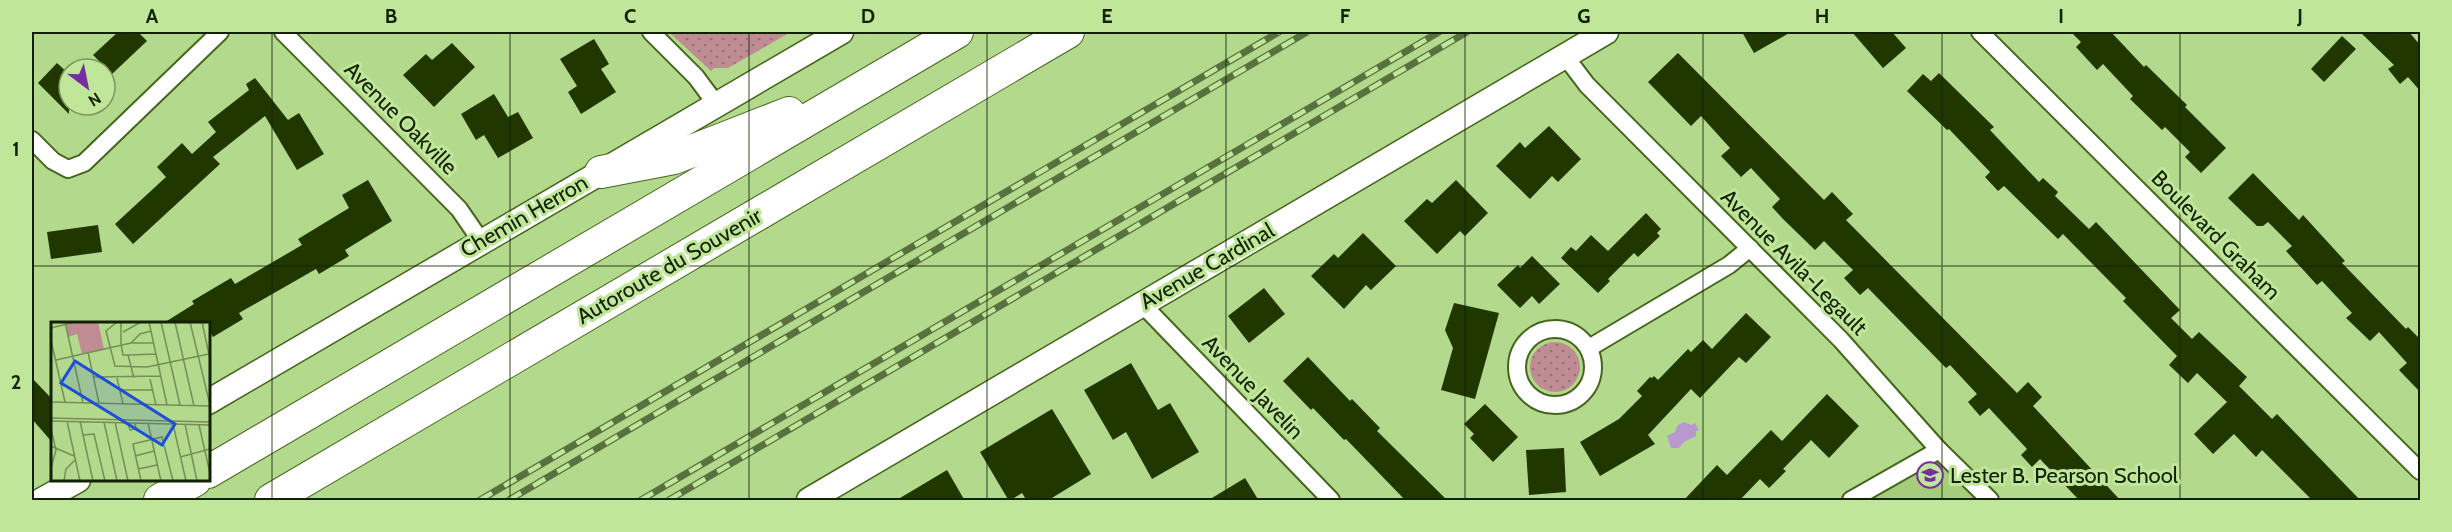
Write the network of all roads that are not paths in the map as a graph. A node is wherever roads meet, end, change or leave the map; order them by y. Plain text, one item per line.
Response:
1 (220, 32) edge
2 (283, 32) edge
3 (651, 32) edge
4 (841, 32) edge
5 (957, 32) edge
6 (1068, 32) edge
7 (1606, 32) edge
8 (1980, 32) edge
9 (1565, 56) junction
10 (882, 76) junction
11 (716, 104) junction
12 (32, 140) edge
13 (601, 172) junction
14 (481, 242) junction
15 (1750, 248) junction
16 (1142, 304) junction
17 (1588, 348) junction
18 (210, 401) edge
19 (1939, 450) junction
20 (210, 471) edge
21 (2421, 471) edge
22 (76, 481) edge
23 (193, 481) edge
24 (42, 501) edge
25 (160, 501) edge
26 (271, 501) edge
27 (808, 501) edge
28 (1331, 501) edge
29 (1851, 501) edge
30 (1990, 501) edge

1 - 12 street
2 - 14 street, Avenue Oakville
3 - 11 street
4 - 11 main road, Chemin Herron
5 - 10 highway
6 - 26 highway, Autoroute du Souvenir
7 - 9 main road, Avenue Cardinal
8 - 21 street, Boulevard Graham
9 - 15 street, Avenue Avila-Legault
9 - 16 main road, Avenue Cardinal
10 - 13 highway
10 - 20 highway
11 - 13 main road, Chemin Herron
13 - 14 main road, Chemin Herron
14 - 18 main road, Chemin Herron
15 - 17 street
15 - 19 street, Avenue Avila-Legault
16 - 27 main road, Avenue Cardinal
16 - 28 street, Avenue Javelin
17 - 17 street
19 - 29 street
19 - 30 street, Avenue Avila-Legault
22 - 24 main road
23 - 25 highway

